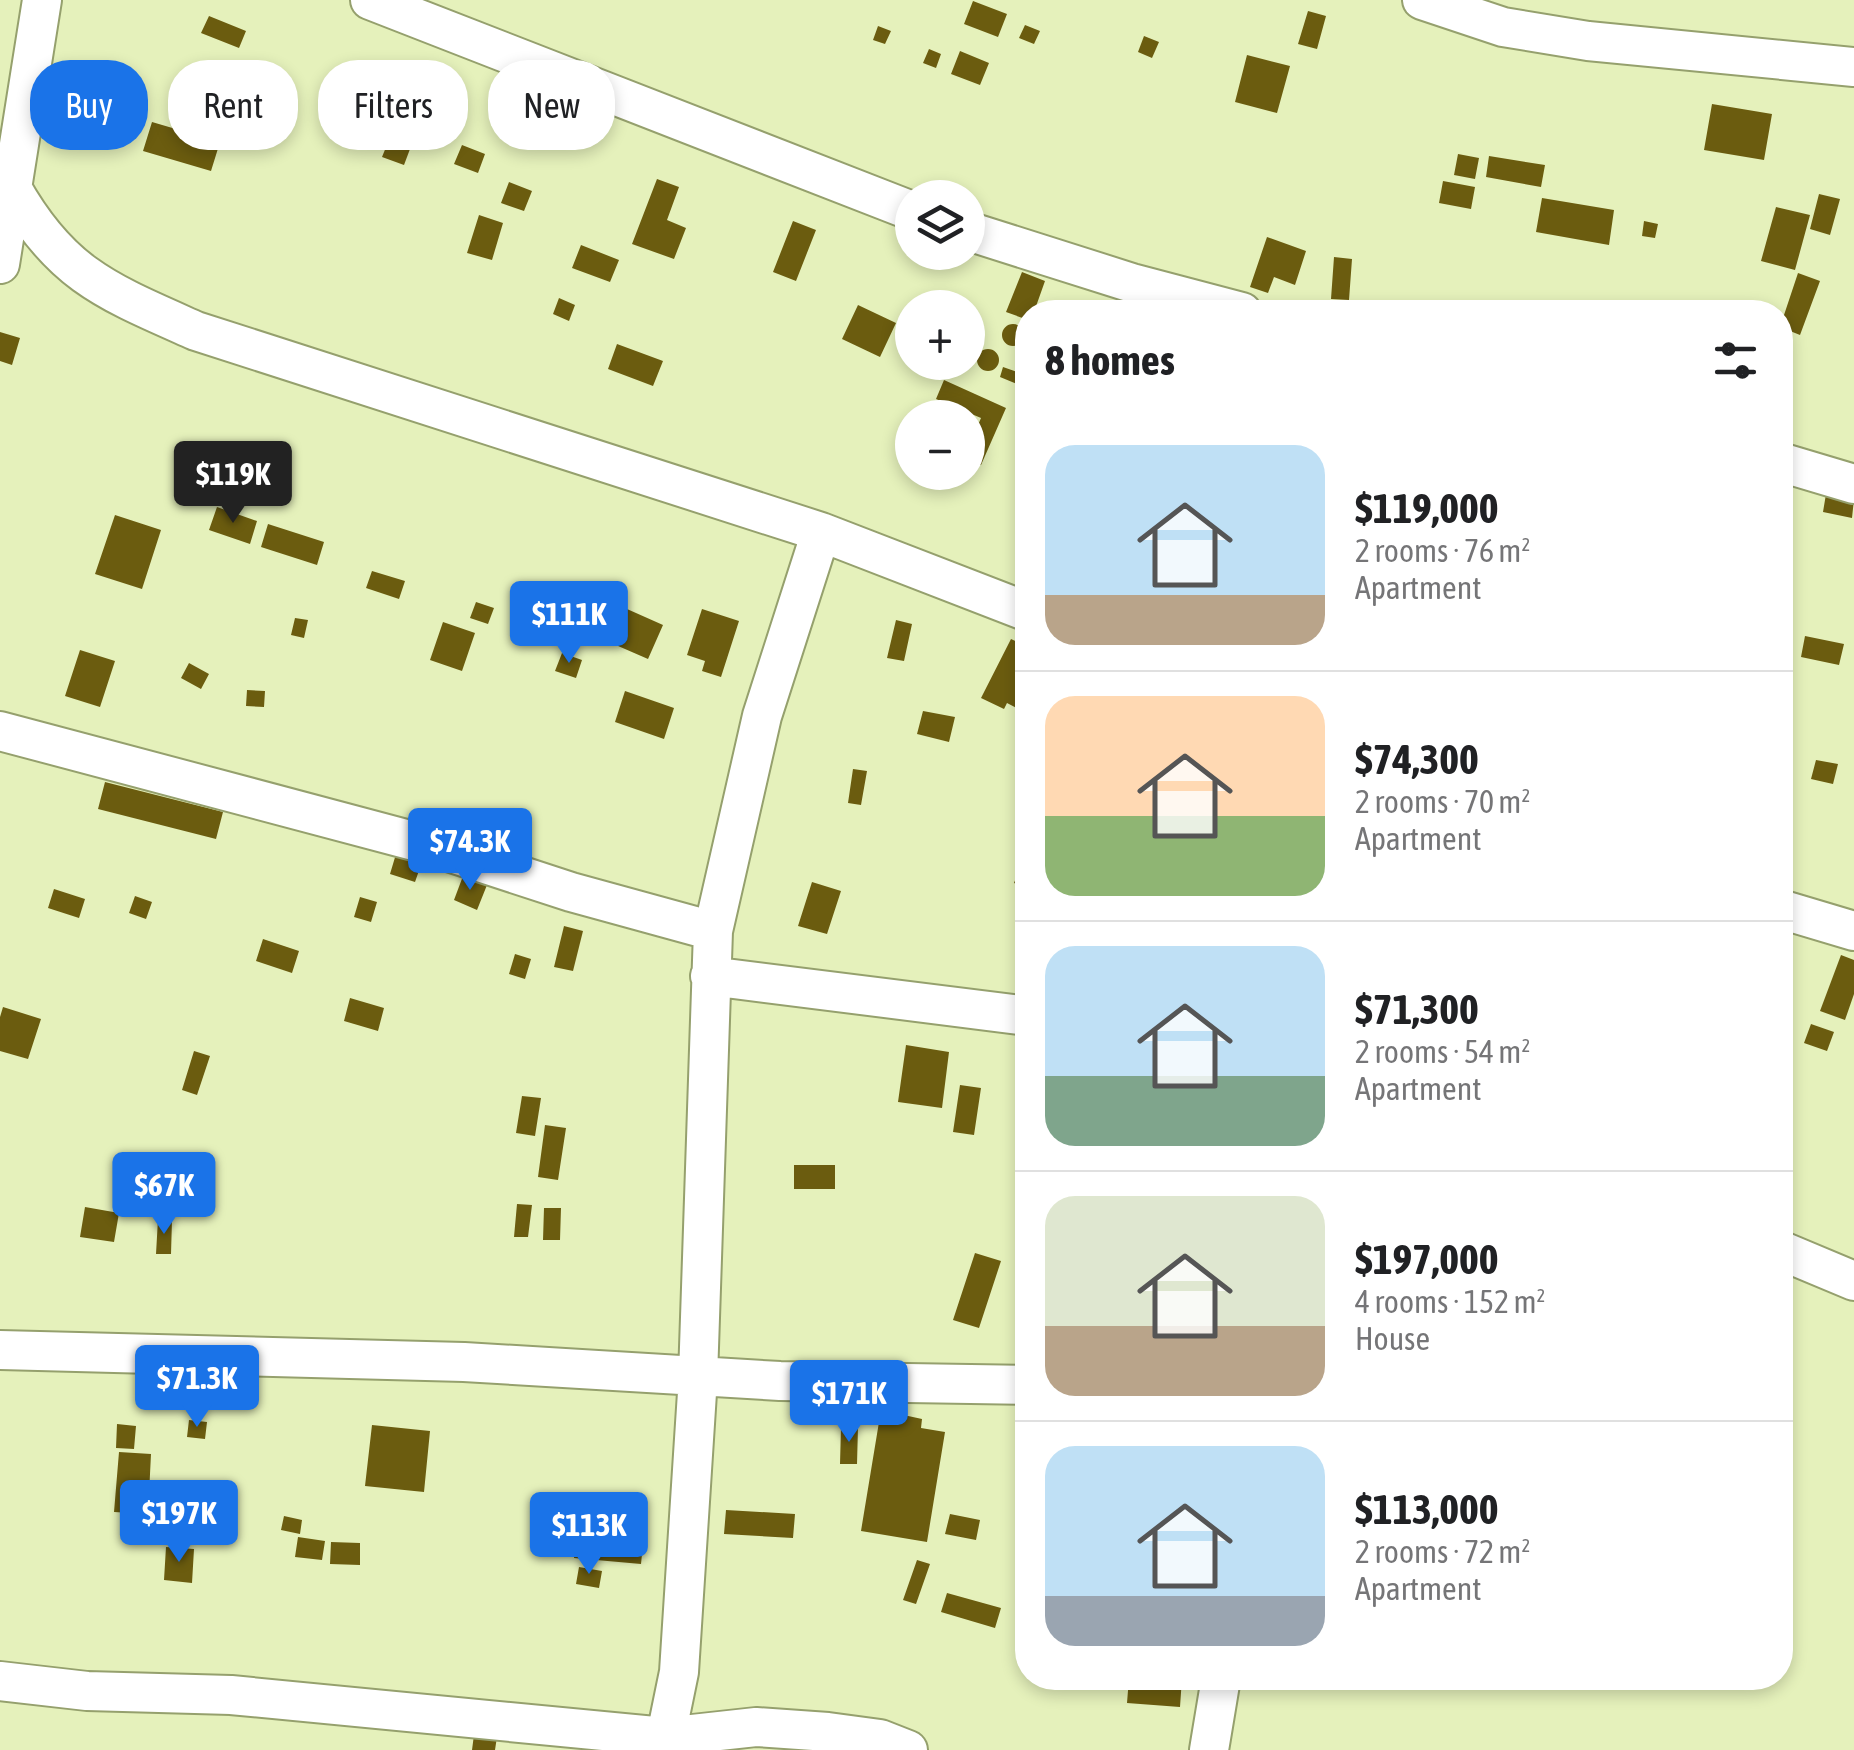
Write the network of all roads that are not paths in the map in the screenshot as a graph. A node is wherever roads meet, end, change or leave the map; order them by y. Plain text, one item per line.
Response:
1 (42, 0) edge
2 (370, 0) edge
3 (1422, 0) edge
4 (1854, 67) edge
5 (6, 186) edge
6 (895, 204) edge
7 (985, 236) edge
8 (0, 264) edge
9 (1196, 300) edge
10 (1793, 466) edge
11 (1854, 484) edge
12 (821, 532) junction
13 (1015, 607) edge
14 (0, 731) edge
15 (1793, 911) edge
16 (1852, 922) edge
17 (714, 931) junction
18 (710, 976) junction
19 (1015, 1014) edge
20 (1793, 1255) edge
21 (1854, 1281) edge
22 (0, 1350) edge
23 (698, 1377) junction
24 (1015, 1385) edge
25 (0, 1681) edge
26 (1219, 1690) edge
27 (664, 1743) edge
28 (908, 1750) edge
29 (1209, 1750) edge

1 - 5 street
2 - 6 street
3 - 4 street
5 - 8 street
5 - 12 street
7 - 9 street
10 - 11 street
12 - 13 street
12 - 17 street
14 - 17 street
15 - 16 street
17 - 18 street
18 - 19 street
18 - 23 street
20 - 21 street
22 - 23 street
23 - 24 street
23 - 27 street
25 - 27 street
26 - 29 street
27 - 28 street

